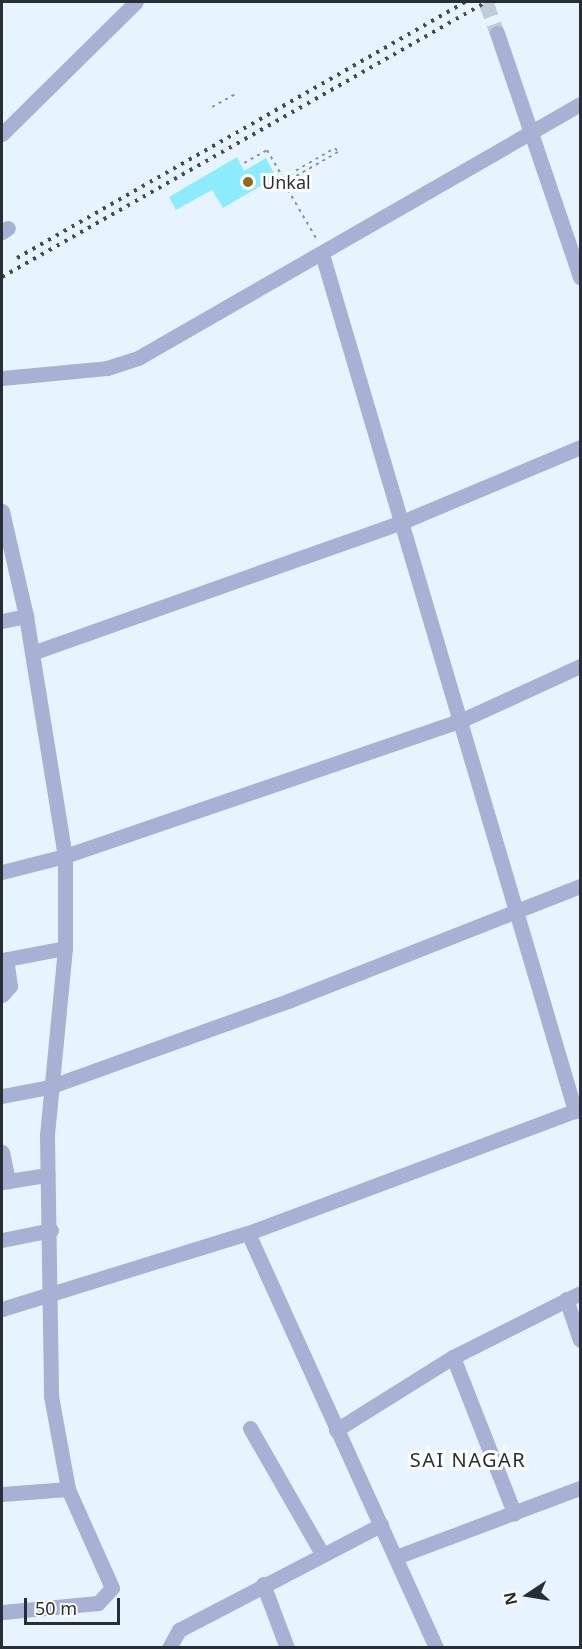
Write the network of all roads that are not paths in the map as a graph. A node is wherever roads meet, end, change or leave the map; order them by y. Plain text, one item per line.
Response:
1 (136, 2) edge
2 (497, 33) tunnel mouth
3 (580, 104) edge
4 (532, 130) junction
5 (2, 134) edge
6 (323, 253) junction
7 (580, 277) edge
8 (2, 378) edge
9 (580, 447) edge
10 (2, 504) edge
11 (2, 511) edge
12 (402, 522) junction
13 (26, 616) junction
14 (2, 621) edge
15 (32, 653) junction
16 (580, 666) edge
17 (460, 721) junction
18 (65, 856) junction
19 (2, 872) edge
20 (580, 886) edge
21 (515, 914) junction
22 (65, 948) junction
23 (4, 960) edge
24 (2, 995) edge
25 (49, 1087) junction
26 (2, 1096) edge
27 (578, 1110) edge
28 (2, 1152) edge
29 (47, 1175) junction
30 (5, 1182) edge
31 (51, 1230) junction
32 (248, 1233) junction
33 (2, 1240) edge
34 (573, 1296) edge
35 (53, 1297) junction
36 (2, 1309) edge
37 (580, 1340) edge
38 (453, 1357) junction
39 (250, 1428) dead end
40 (336, 1430) junction
41 (580, 1488) edge
42 (68, 1489) junction
43 (2, 1494) edge
44 (514, 1513) junction
45 (381, 1525) junction
46 (321, 1552) junction
47 (396, 1557) junction
48 (263, 1584) junction
49 (2, 1612) edge
50 (169, 1647) edge
51 (287, 1647) edge
52 (436, 1647) edge

1 - 5 street
2 - 4 street
3 - 4 street
4 - 6 street
4 - 7 street
6 - 8 street
6 - 12 street
9 - 12 street
10 - 11 street
11 - 13 street
12 - 15 street
12 - 17 street
13 - 14 street
13 - 15 street
15 - 18 street
16 - 17 street
17 - 18 street
17 - 21 street
18 - 19 street
18 - 22 street
20 - 21 street
21 - 25 street
21 - 27 street
22 - 23 street
22 - 25 street
23 - 24 street
25 - 26 street
25 - 29 street
27 - 32 street
28 - 30 street
29 - 30 street
29 - 31 street
31 - 33 street
31 - 35 street
32 - 35 street
32 - 40 street
34 - 37 street
34 - 38 street
35 - 36 street
35 - 42 street
38 - 40 street
38 - 44 street
39 - 46 street
40 - 45 street
41 - 44 street
42 - 43 street
42 - 49 street
44 - 47 street
45 - 46 street
45 - 47 street
46 - 48 street
47 - 52 street
48 - 50 street
48 - 51 street

